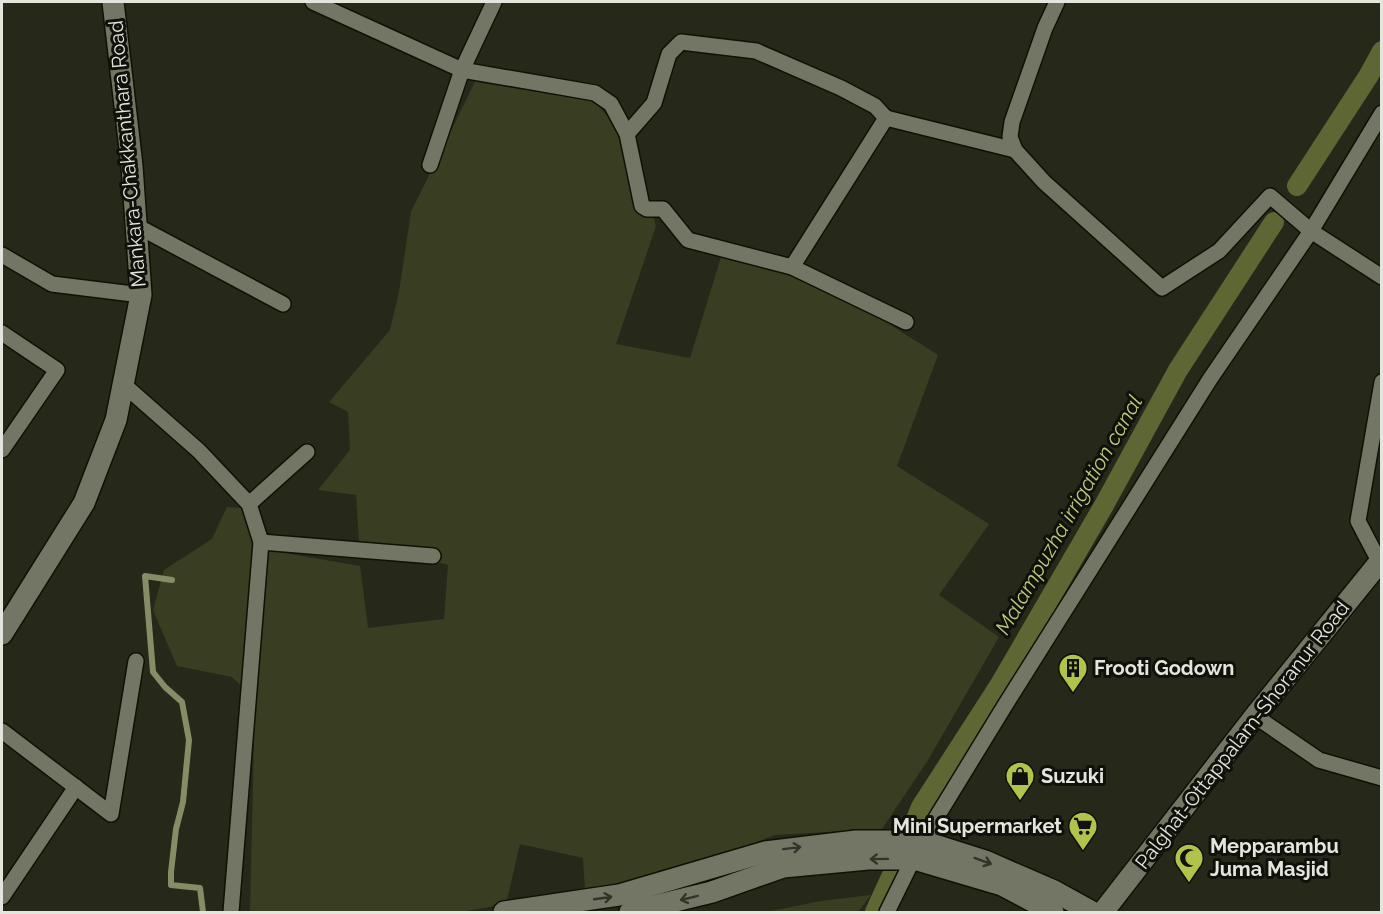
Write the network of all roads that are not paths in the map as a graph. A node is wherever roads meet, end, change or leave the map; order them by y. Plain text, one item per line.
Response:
1 (113, 2) edge
2 (313, 2) edge
3 (494, 2) edge
4 (1057, 2) edge
5 (462, 70) junction
6 (1382, 113) edge
7 (886, 118) junction
8 (627, 134) junction
9 (1014, 150) junction
10 (430, 165) dead end
11 (136, 226) junction
12 (1311, 231) junction
13 (2, 255) edge
14 (792, 267) junction
15 (1382, 277) edge
16 (141, 295) junction
17 (283, 304) dead end
18 (906, 322) dead end
19 (2, 333) edge
20 (1382, 382) edge
21 (123, 384) junction
22 (2, 450) edge
23 (307, 452) dead end
24 (249, 504) junction
25 (261, 542) junction
26 (433, 556) dead end
27 (1380, 560) edge
28 (2, 634) edge
29 (136, 661) dead end
30 (1255, 716) junction
31 (2, 731) edge
32 (1382, 778) edge
33 (76, 787) junction
34 (918, 850) junction
35 (2, 897) edge
36 (231, 912) edge
37 (504, 912) edge
38 (630, 912) edge
39 (887, 912) edge
40 (1053, 912) edge
41 (1092, 912) edge
42 (1103, 912) edge

1 - 11 main road, Mankara-Chakkanthara Road
2 - 5 street
3 - 5 street
4 - 9 street
5 - 8 street
5 - 10 street
6 - 12 street
7 - 8 street
7 - 9 street
7 - 14 street
8 - 14 street
9 - 12 street
11 - 16 main road, Mankara-Chakkanthara Road
11 - 17 street
12 - 15 street
12 - 34 street
13 - 16 street
14 - 18 street
16 - 21 main road, Mankara-Chakkanthara Road
19 - 22 street
20 - 27 street
21 - 24 street
21 - 28 main road, Mankara-Chakkanthara Road
23 - 24 street
24 - 25 street
25 - 26 street
25 - 36 street
27 - 30 main road, Palghat-Ottappalam-Shoranur Road
29 - 33 street
30 - 32 street
30 - 42 main road, Palghat-Ottappalam-Shoranur Road
31 - 33 street
33 - 35 street
37 -> 34 main road
34 -> 38 main road
34 - 39 street
34 - 40 main road
34 -> 41 main road

